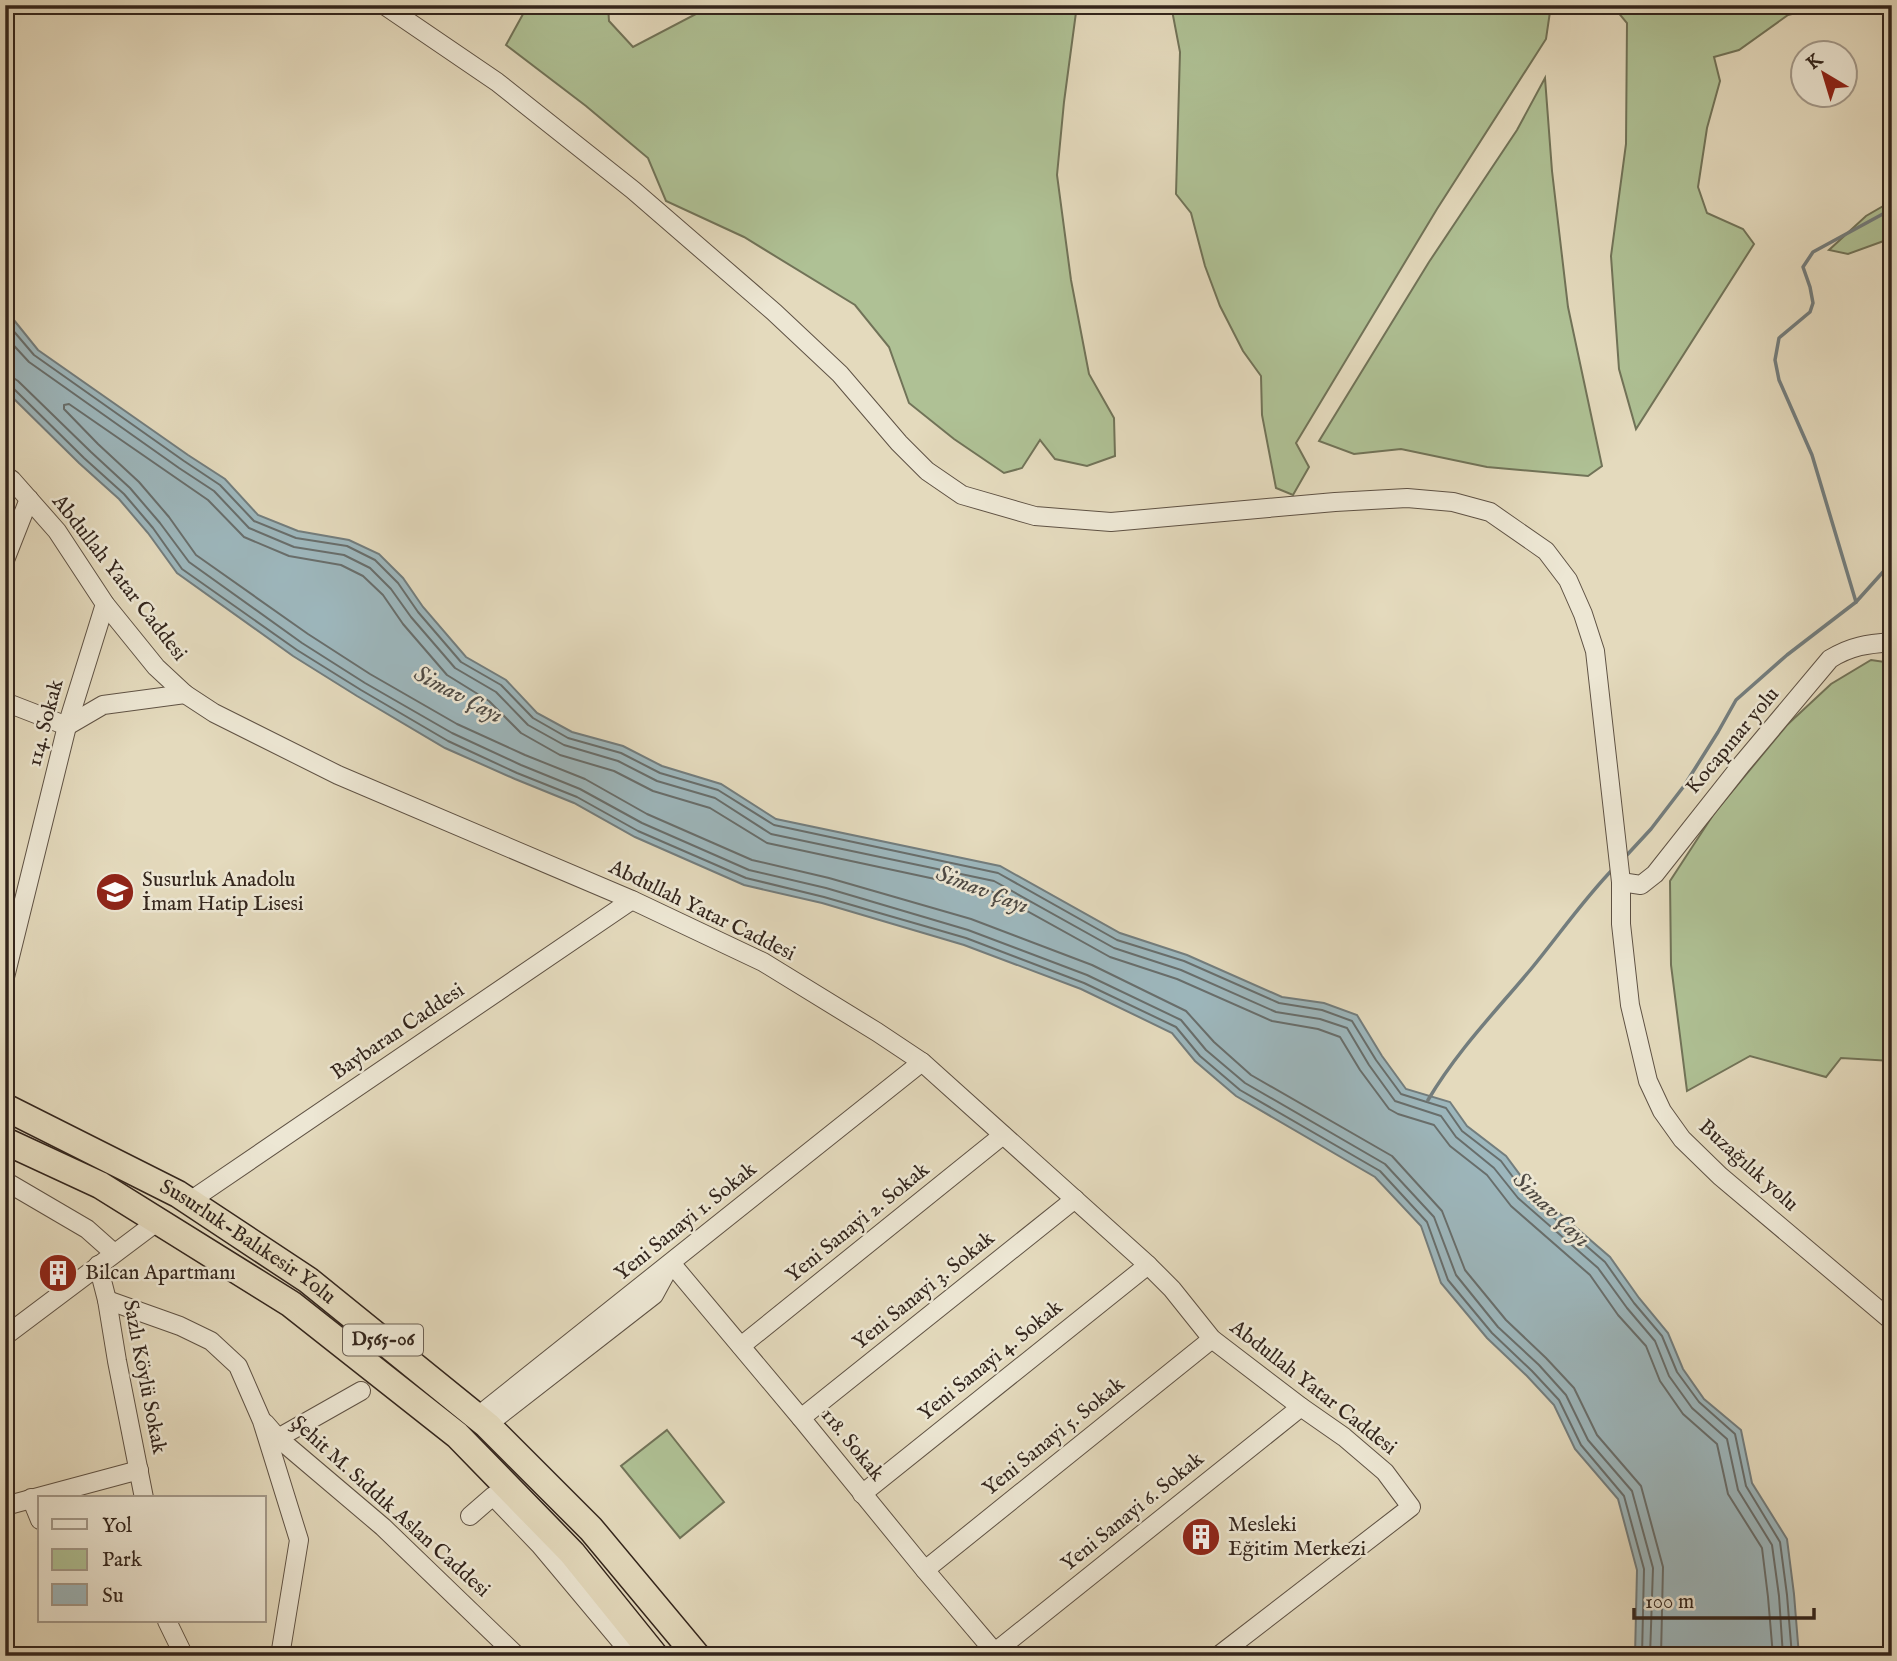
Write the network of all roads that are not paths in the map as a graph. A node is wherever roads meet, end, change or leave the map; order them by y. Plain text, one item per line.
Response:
1 (384, 5) edge
2 (5, 475) edge
3 (29, 499) junction
4 (5, 560) edge
5 (105, 604) junction
6 (1892, 642) edge
7 (185, 694) junction
8 (5, 702) edge
9 (67, 726) junction
10 (1621, 882) junction
11 (632, 900) junction
12 (10, 940) edge
13 (5, 977) edge
14 (922, 1062) junction
15 (5, 1107) edge
16 (1003, 1135) junction
17 (5, 1141) edge
18 (5, 1181) edge
19 (1075, 1199) junction
20 (190, 1201) junction
21 (158, 1221) junction
22 (114, 1253) junction
23 (671, 1264) junction
24 (98, 1265) junction
25 (1148, 1265) junction
26 (107, 1300) junction
27 (1892, 1321) edge
28 (5, 1336) edge
29 (1212, 1339) junction
30 (741, 1346) junction
31 (361, 1391) dead end
32 (1301, 1407) junction
33 (801, 1418) junction
34 (262, 1421) junction
35 (482, 1421) junction
36 (278, 1438) junction
37 (299, 1456) junction
38 (139, 1470) junction
39 (277, 1470) junction
40 (862, 1493) junction
41 (144, 1496) edge
42 (30, 1498) junction
43 (5, 1506) edge
44 (38, 1516) edge
45 (470, 1516) dead end
46 (925, 1570) junction
47 (167, 1622) edge
48 (996, 1654) edge
49 (184, 1656) edge
50 (280, 1656) edge
51 (517, 1656) edge
52 (633, 1656) edge
53 (655, 1656) edge
54 (697, 1656) edge
55 (1218, 1656) edge

1 - 10 street, Buzağılık yolu
2 - 3 street, Abdullah Yatar Caddesi
3 - 4 street
3 - 5 street, Abdullah Yatar Caddesi
5 - 7 street, Abdullah Yatar Caddesi
5 - 9 street, 114. Sokak
6 - 10 street, Kocapınar yolu
7 - 9 street
7 - 11 street, Abdullah Yatar Caddesi
8 - 9 street
9 - 12 street, 114. Sokak
10 - 27 street, Buzağılık yolu
11 - 14 street, Abdullah Yatar Caddesi
11 - 20 street, Baybaran Caddesi
12 - 13 street, 114. Sokak
14 - 16 street, Abdullah Yatar Caddesi
14 - 23 street, Yeni Sanayi 1. Sokak
15 - 20 highway, Susurluk-Balıkesir Yolu / D565-06
16 - 19 street, Abdullah Yatar Caddesi
16 - 30 street, Yeni Sanayi 2. Sokak
17 - 21 highway, Susurluk-Balıkesir Yolu / D565-06
18 - 22 street
19 - 25 street, Abdullah Yatar Caddesi
19 - 33 street, Yeni Sanayi 3. Sokak
20 - 35 highway, Susurluk-Balıkesir Yolu / D565-06
21 - 22 street
21 - 53 highway, Susurluk-Balıkesir Yolu / D565-06
22 - 24 street
23 - 30 street, 118. Sokak
23 - 35 street
24 - 26 street, Sazlı Köylü Sokak
24 - 28 street
25 - 29 street, Abdullah Yatar Caddesi
25 - 40 street, Yeni Sanayi 4. Sokak
26 - 34 street
26 - 38 street, Sazlı Köylü Sokak
29 - 32 street, Abdullah Yatar Caddesi
29 - 46 street, Yeni Sanayi 5. Sokak
30 - 33 street, 118. Sokak
31 - 36 street
32 - 48 street, Yeni Sanayi 6. Sokak
32 - 55 street, Abdullah Yatar Caddesi
33 - 40 street, 118. Sokak
34 - 36 street, Şehit M. Sıddık Aslan Caddesi
34 - 39 street
35 - 54 highway, Susurluk-Balıkesir Yolu / D565-06
36 - 37 street, Şehit M. Sıddık Aslan Caddesi
37 - 39 street
37 - 51 street, Şehit M. Sıddık Aslan Caddesi
38 - 41 street, Sazlı Köylü Sokak
38 - 42 street
39 - 50 street
40 - 46 street, 118. Sokak
42 - 43 street
42 - 44 street
45 - 52 street
46 - 48 street, 118. Sokak
47 - 49 street

